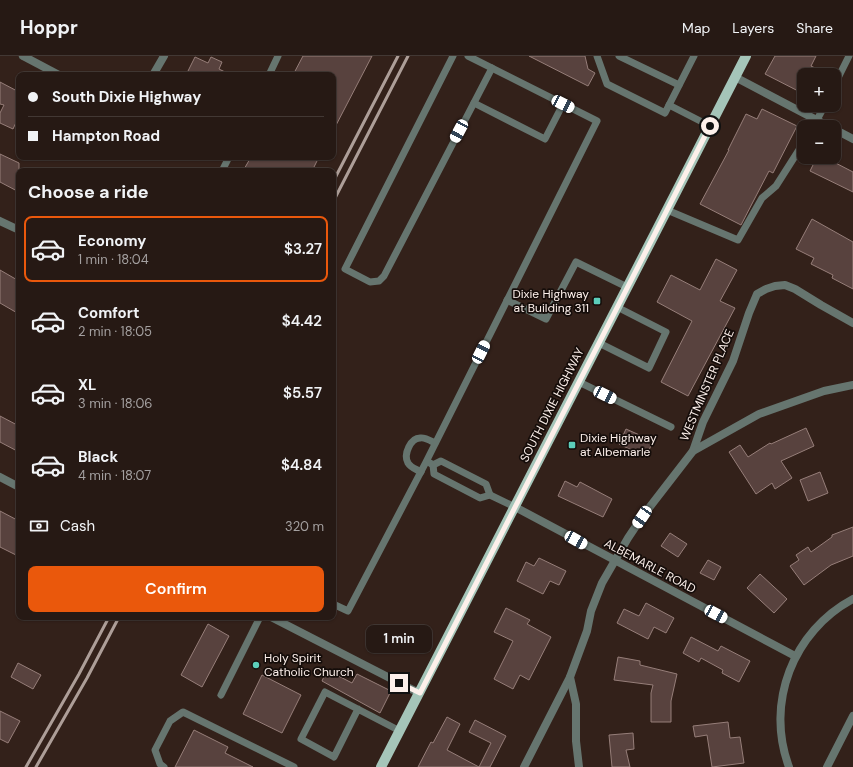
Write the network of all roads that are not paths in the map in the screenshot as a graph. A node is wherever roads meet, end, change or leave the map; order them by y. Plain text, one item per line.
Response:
1 (23, 56) edge
2 (164, 56) edge
3 (278, 56) edge
4 (453, 56) edge
5 (468, 56) edge
6 (597, 56) edge
7 (619, 56) edge
8 (694, 56) edge
9 (746, 56) edge
10 (849, 56) edge
11 (492, 68) junction
12 (53, 72) edge
13 (155, 72) edge
14 (270, 72) edge
15 (841, 72) edge
16 (735, 77) junction
17 (679, 85) junction
18 (474, 103) junction
19 (563, 104) junction
20 (669, 105) junction
21 (808, 120) edge
22 (710, 126) junction
23 (841, 133) edge
24 (853, 139) edge
25 (797, 153) edge
26 (667, 210) junction
27 (0, 221) edge
28 (16, 229) edge
29 (628, 287) junction
30 (507, 300) junction
31 (617, 307) junction
32 (853, 322) edge
33 (599, 343) junction
34 (579, 382) junction
35 (853, 385) edge
36 (671, 427) dead end
37 (435, 443) junction
38 (692, 451) junction
39 (429, 463) junction
40 (421, 472) junction
41 (0, 477) edge
42 (16, 485) edge
43 (490, 495) junction
44 (515, 507) junction
45 (614, 561) junction
46 (853, 599) edge
47 (336, 605) edge
48 (258, 620) edge
49 (277, 620) edge
50 (795, 656) junction
51 (570, 677) junction
52 (420, 693) junction
53 (221, 695) dead end
54 (358, 709) junction
55 (853, 716) edge
56 (400, 731) junction
57 (162, 766) edge
58 (294, 767) edge
59 (381, 767) edge
60 (524, 767) edge
61 (579, 767) edge
62 (789, 767) edge
63 (827, 767) edge

1 - 12 street
2 - 13 street
3 - 14 lane
4 - 18 lane
5 - 11 lane
6 - 20 lane
7 - 17 lane
8 - 17 lane
9 - 16 main road, SOUTH DIXIE HIGHWAY
10 - 15 lane
11 - 18 lane
11 - 19 lane
16 - 21 street
16 - 22 main road, SOUTH DIXIE HIGHWAY
17 - 20 lane
18 - 19 lane
19 - 30 lane
20 - 22 lane
22 - 26 main road, SOUTH DIXIE HIGHWAY
23 - 24 street
25 - 26 lane
26 - 29 main road, SOUTH DIXIE HIGHWAY
27 - 28 street
29 - 30 lane
29 - 31 main road, SOUTH DIXIE HIGHWAY
30 - 37 lane
31 - 33 main road, SOUTH DIXIE HIGHWAY
31 - 33 lane
32 - 38 street, WESTMINSTER PLACE
33 - 34 main road, SOUTH DIXIE HIGHWAY
34 - 36 lane
34 - 44 main road, SOUTH DIXIE HIGHWAY
35 - 38 street
37 - 39 lane
37 - 40 lane
38 - 45 street
39 - 40 lane
39 - 43 lane
39 - 43 lane
40 - 47 lane
41 - 42 street
43 - 44 lane
44 - 45 street, ALBEMARLE ROAD
44 - 52 main road, SOUTH DIXIE HIGHWAY
45 - 50 street, ALBEMARLE ROAD
45 - 51 street
46 - 50 street
48 - 53 lane
49 - 52 street
50 - 62 street
51 - 60 street
51 - 61 street
52 - 56 main road, SOUTH DIXIE HIGHWAY
54 - 54 lane
54 - 56 lane
55 - 63 street
56 - 59 main road, SOUTH DIXIE HIGHWAY
57 - 58 lane

